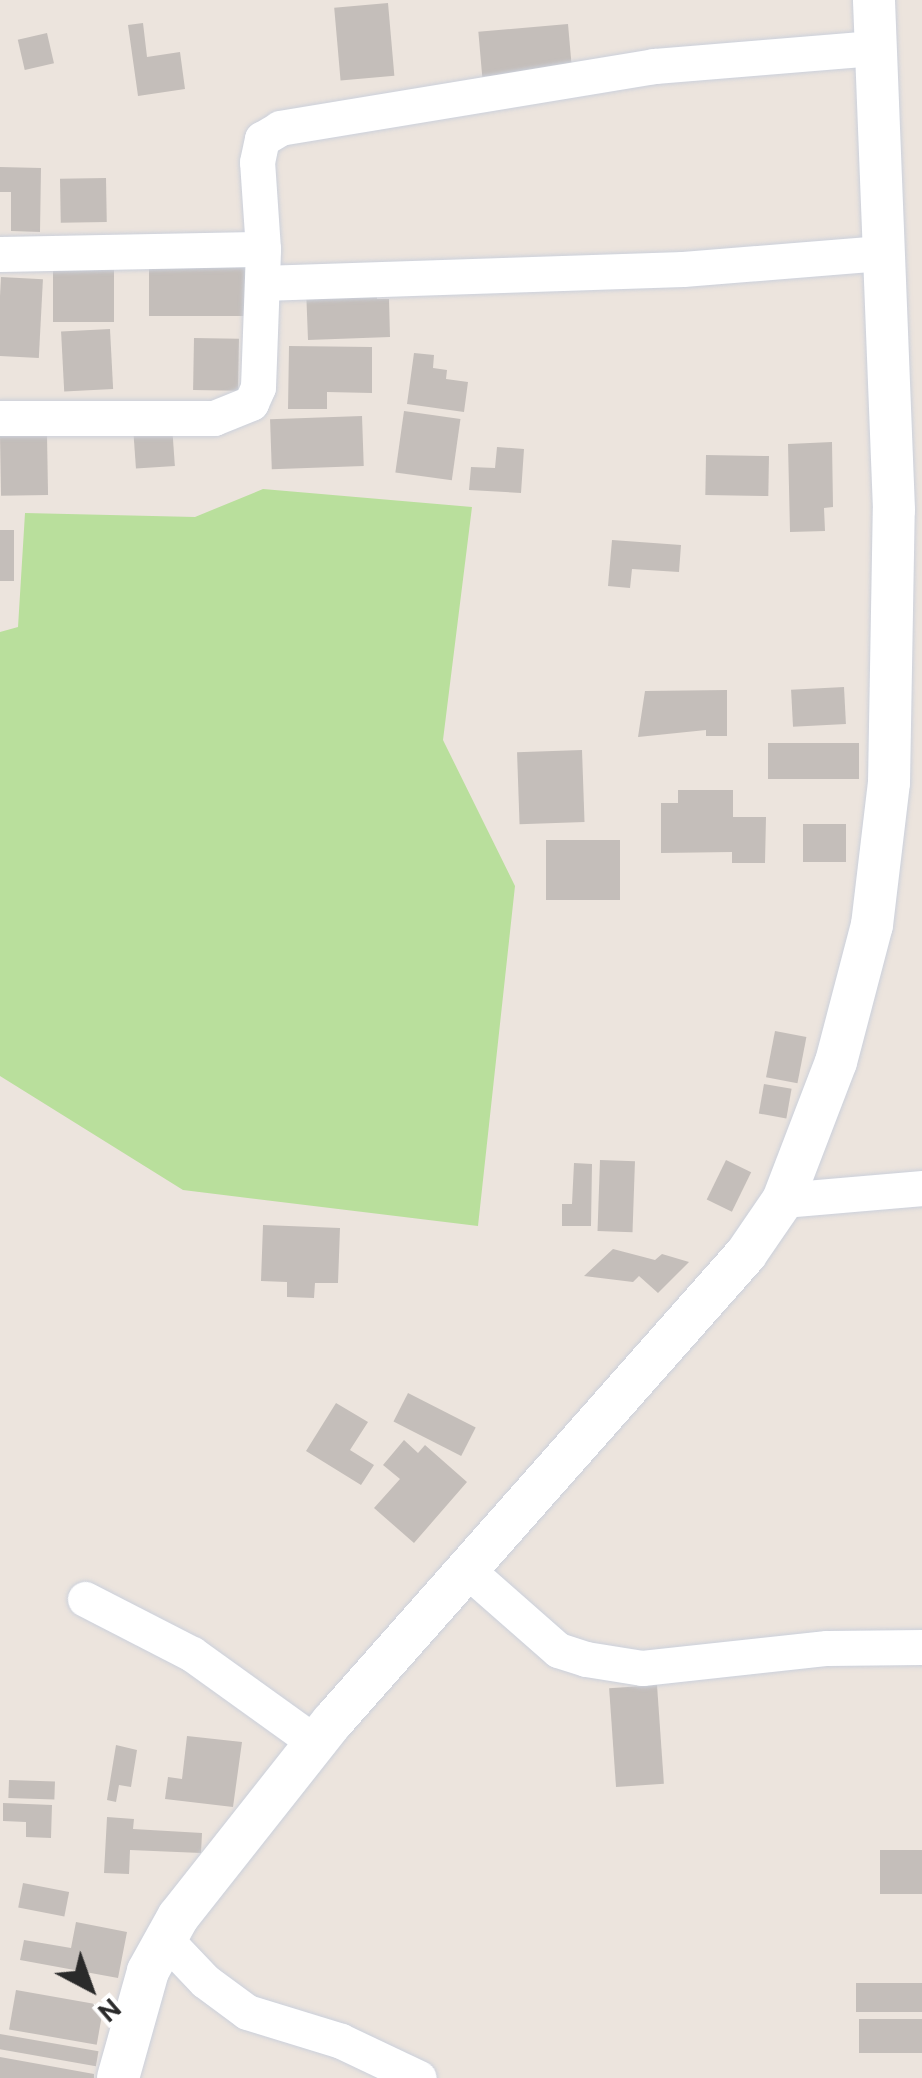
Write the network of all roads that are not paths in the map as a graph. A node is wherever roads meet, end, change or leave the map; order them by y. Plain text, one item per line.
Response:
1 (874, 0) edge
2 (874, 48) junction
3 (884, 253) junction
4 (0, 254) edge
5 (262, 266) junction
6 (0, 418) edge
7 (908, 509) edge
8 (922, 1188) edge
9 (782, 1200) junction
10 (467, 1570) junction
11 (86, 1598) dead end
12 (922, 1648) edge
13 (316, 1742) junction
14 (165, 1938) junction
15 (118, 2078) edge
16 (419, 2078) edge

1 - 2 street
2 - 3 street
2 - 5 street
3 - 5 street
3 - 7 street
4 - 5 street
5 - 6 street
7 - 9 street
8 - 9 street
9 - 10 street
10 - 12 street
10 - 13 street
11 - 13 street
13 - 14 street
14 - 15 street
14 - 16 street

